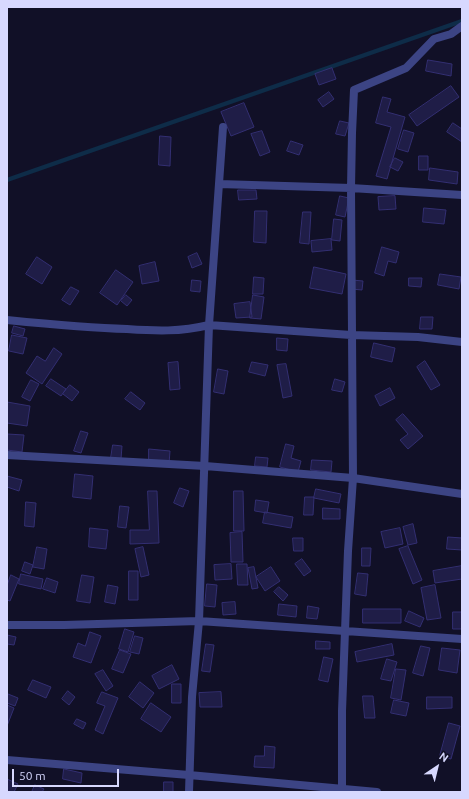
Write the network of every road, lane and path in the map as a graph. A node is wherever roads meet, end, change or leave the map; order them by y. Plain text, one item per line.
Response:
1 (462, 26) edge
2 (223, 128) dead end
3 (219, 184) junction
4 (351, 188) junction
5 (462, 195) edge
6 (7, 320) edge
7 (209, 325) junction
8 (351, 335) junction
9 (462, 342) edge
10 (7, 455) edge
11 (204, 466) junction
12 (353, 478) junction
13 (462, 494) edge
14 (199, 621) junction
15 (7, 625) edge
16 (345, 632) junction
17 (462, 639) edge
18 (7, 760) edge
19 (189, 774) junction
20 (342, 790) edge
21 (189, 792) edge
22 (378, 792) edge

1 - 4 street
2 - 3 street
3 - 4 street
3 - 7 street
4 - 5 street
4 - 8 street
6 - 7 street
7 - 8 street
7 - 11 street
8 - 9 street
8 - 12 street
10 - 11 street
11 - 12 street
11 - 14 street
12 - 13 street
12 - 16 street
14 - 15 street
14 - 16 street
14 - 19 street
16 - 17 street
16 - 20 street
18 - 19 street
19 - 20 street
19 - 21 street
20 - 22 street

